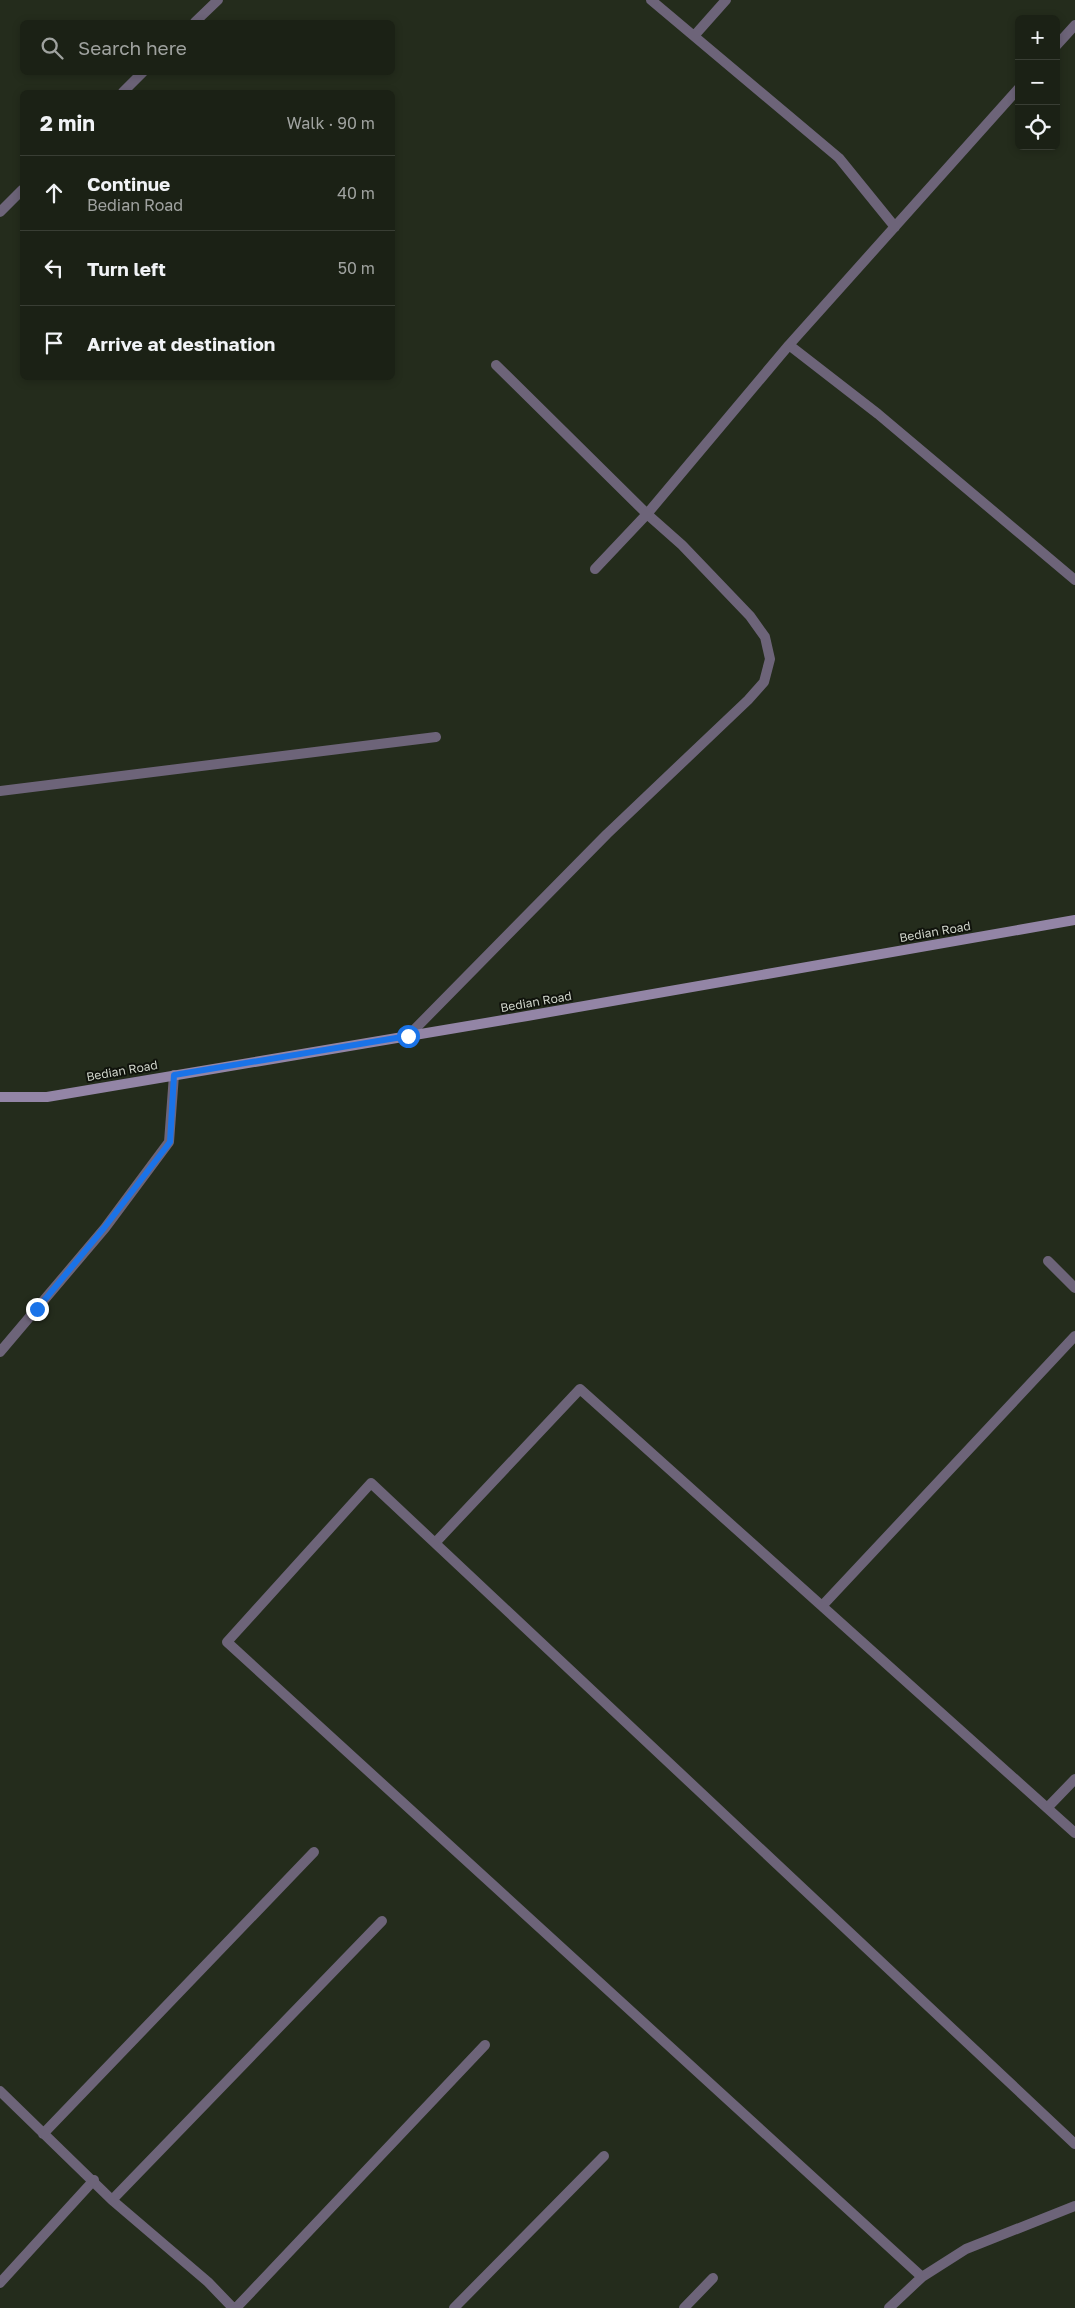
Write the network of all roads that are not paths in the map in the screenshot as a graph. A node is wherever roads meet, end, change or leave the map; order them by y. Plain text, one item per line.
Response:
1 (218, 0) edge
2 (651, 0) edge
3 (726, 0) edge
4 (197, 20) edge
5 (1075, 25) edge
6 (694, 36) junction
7 (1060, 42) edge
8 (140, 75) edge
9 (125, 90) edge
10 (1015, 92) edge
11 (20, 192) edge
12 (0, 212) edge
13 (895, 227) junction
14 (789, 345) junction
15 (496, 365) dead end
16 (646, 514) junction
17 (595, 569) dead end
18 (1075, 580) edge
19 (436, 737) dead end
20 (0, 791) edge
21 (1075, 920) edge
22 (408, 1036) junction
23 (174, 1075) junction
24 (0, 1097) edge
25 (1048, 1261) dead end
26 (1075, 1288) edge
27 (1075, 1336) edge
28 (0, 1352) edge
29 (435, 1543) junction
30 (822, 1606) junction
31 (1075, 1779) edge
32 (1048, 1807) junction
33 (1075, 1833) edge
34 (314, 1852) dead end
35 (382, 1921) dead end
36 (485, 2045) dead end
37 (0, 2091) edge
38 (42, 2134) junction
39 (1075, 2144) edge
40 (604, 2156) dead end
41 (94, 2180) junction
42 (112, 2200) junction
43 (1075, 2206) edge
44 (922, 2277) junction
45 (714, 2278) dead end
46 (0, 2283) edge
47 (234, 2308) edge
48 (454, 2308) edge
49 (684, 2308) edge
50 (889, 2308) edge

1 - 4 street
2 - 6 street
3 - 6 street
5 - 7 street
6 - 13 street
8 - 9 street
10 - 13 street
11 - 12 street
13 - 14 street
14 - 16 street
14 - 18 street
15 - 16 street
16 - 17 street
16 - 22 street
19 - 20 street
21 - 22 main road, Bedian Road
22 - 23 main road, Bedian Road
23 - 24 main road, Bedian Road
23 - 28 street
25 - 26 street
27 - 30 street
29 - 30 street
29 - 39 street
29 - 44 street
30 - 32 street
31 - 32 street
32 - 33 street
34 - 38 street
35 - 42 street
36 - 47 street
37 - 38 street
38 - 41 street
40 - 48 street
41 - 42 street
41 - 46 street
42 - 47 street
43 - 44 street
44 - 50 street
45 - 49 street

